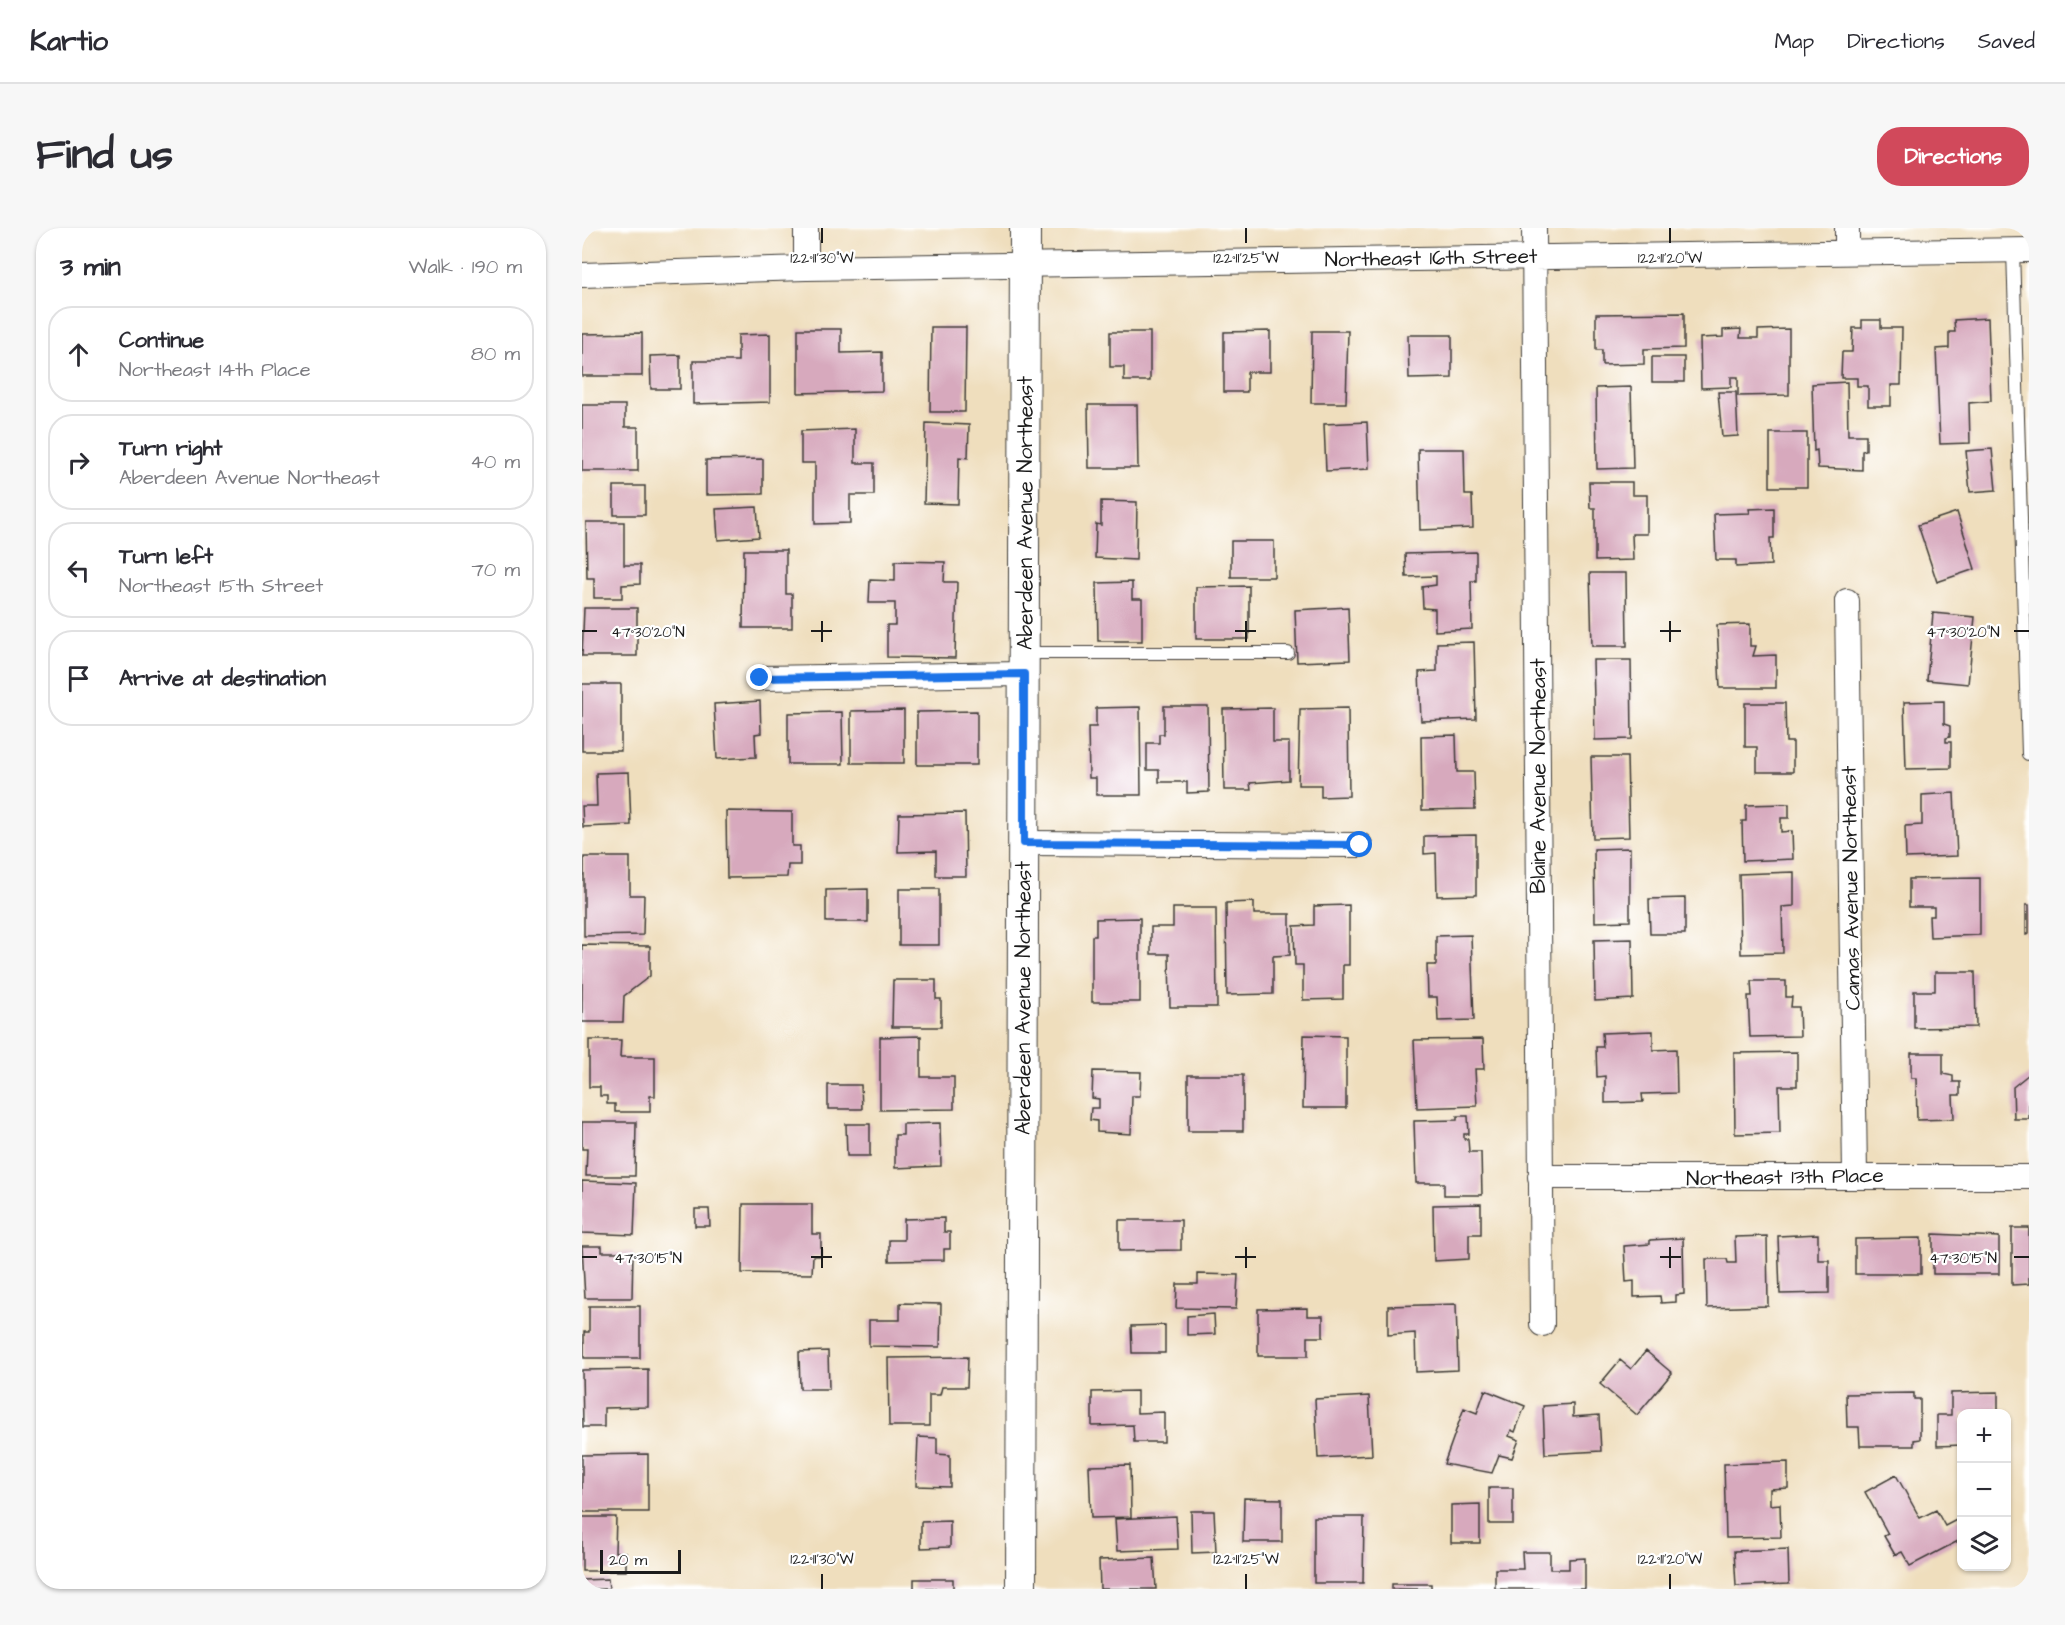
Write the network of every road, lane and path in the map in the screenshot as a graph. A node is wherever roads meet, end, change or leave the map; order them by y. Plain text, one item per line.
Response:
1 (806, 228) edge
2 (1025, 228) edge
3 (1534, 228) edge
4 (1847, 228) edge
5 (2021, 250) edge
6 (1847, 252) junction
7 (1534, 257) junction
8 (1026, 264) junction
9 (806, 268) junction
10 (582, 275) edge
11 (1848, 601) dead end
12 (1288, 653) dead end
13 (1024, 663) junction
14 (760, 678) dead end
15 (2028, 754) edge
16 (1024, 843) junction
17 (1360, 845) dead end
18 (1855, 1175) junction
19 (1540, 1177) junction
20 (2029, 1177) edge
21 (1542, 1324) dead end
22 (1021, 1589) edge

1 - 9 street
2 - 8 street, Aberdeen Avenue Northeast
3 - 7 street, Blaine Avenue Northeast
4 - 6 street
5 - 6 street, Northeast 16th Street
5 - 15 lane
6 - 7 street, Northeast 16th Street
7 - 8 street, Northeast 16th Street
7 - 19 street, Blaine Avenue Northeast
8 - 9 street, Northeast 16th Street
8 - 13 street, Aberdeen Avenue Northeast
9 - 10 street, Northeast 16th Street
11 - 18 street, Camas Avenue Northeast
12 - 13 lane
13 - 14 street
13 - 16 street, Aberdeen Avenue Northeast
16 - 17 street
16 - 22 street, Aberdeen Avenue Northeast
18 - 19 street, Northeast 13th Place
18 - 20 street, Northeast 13th Place
19 - 21 street, Blaine Avenue Northeast

